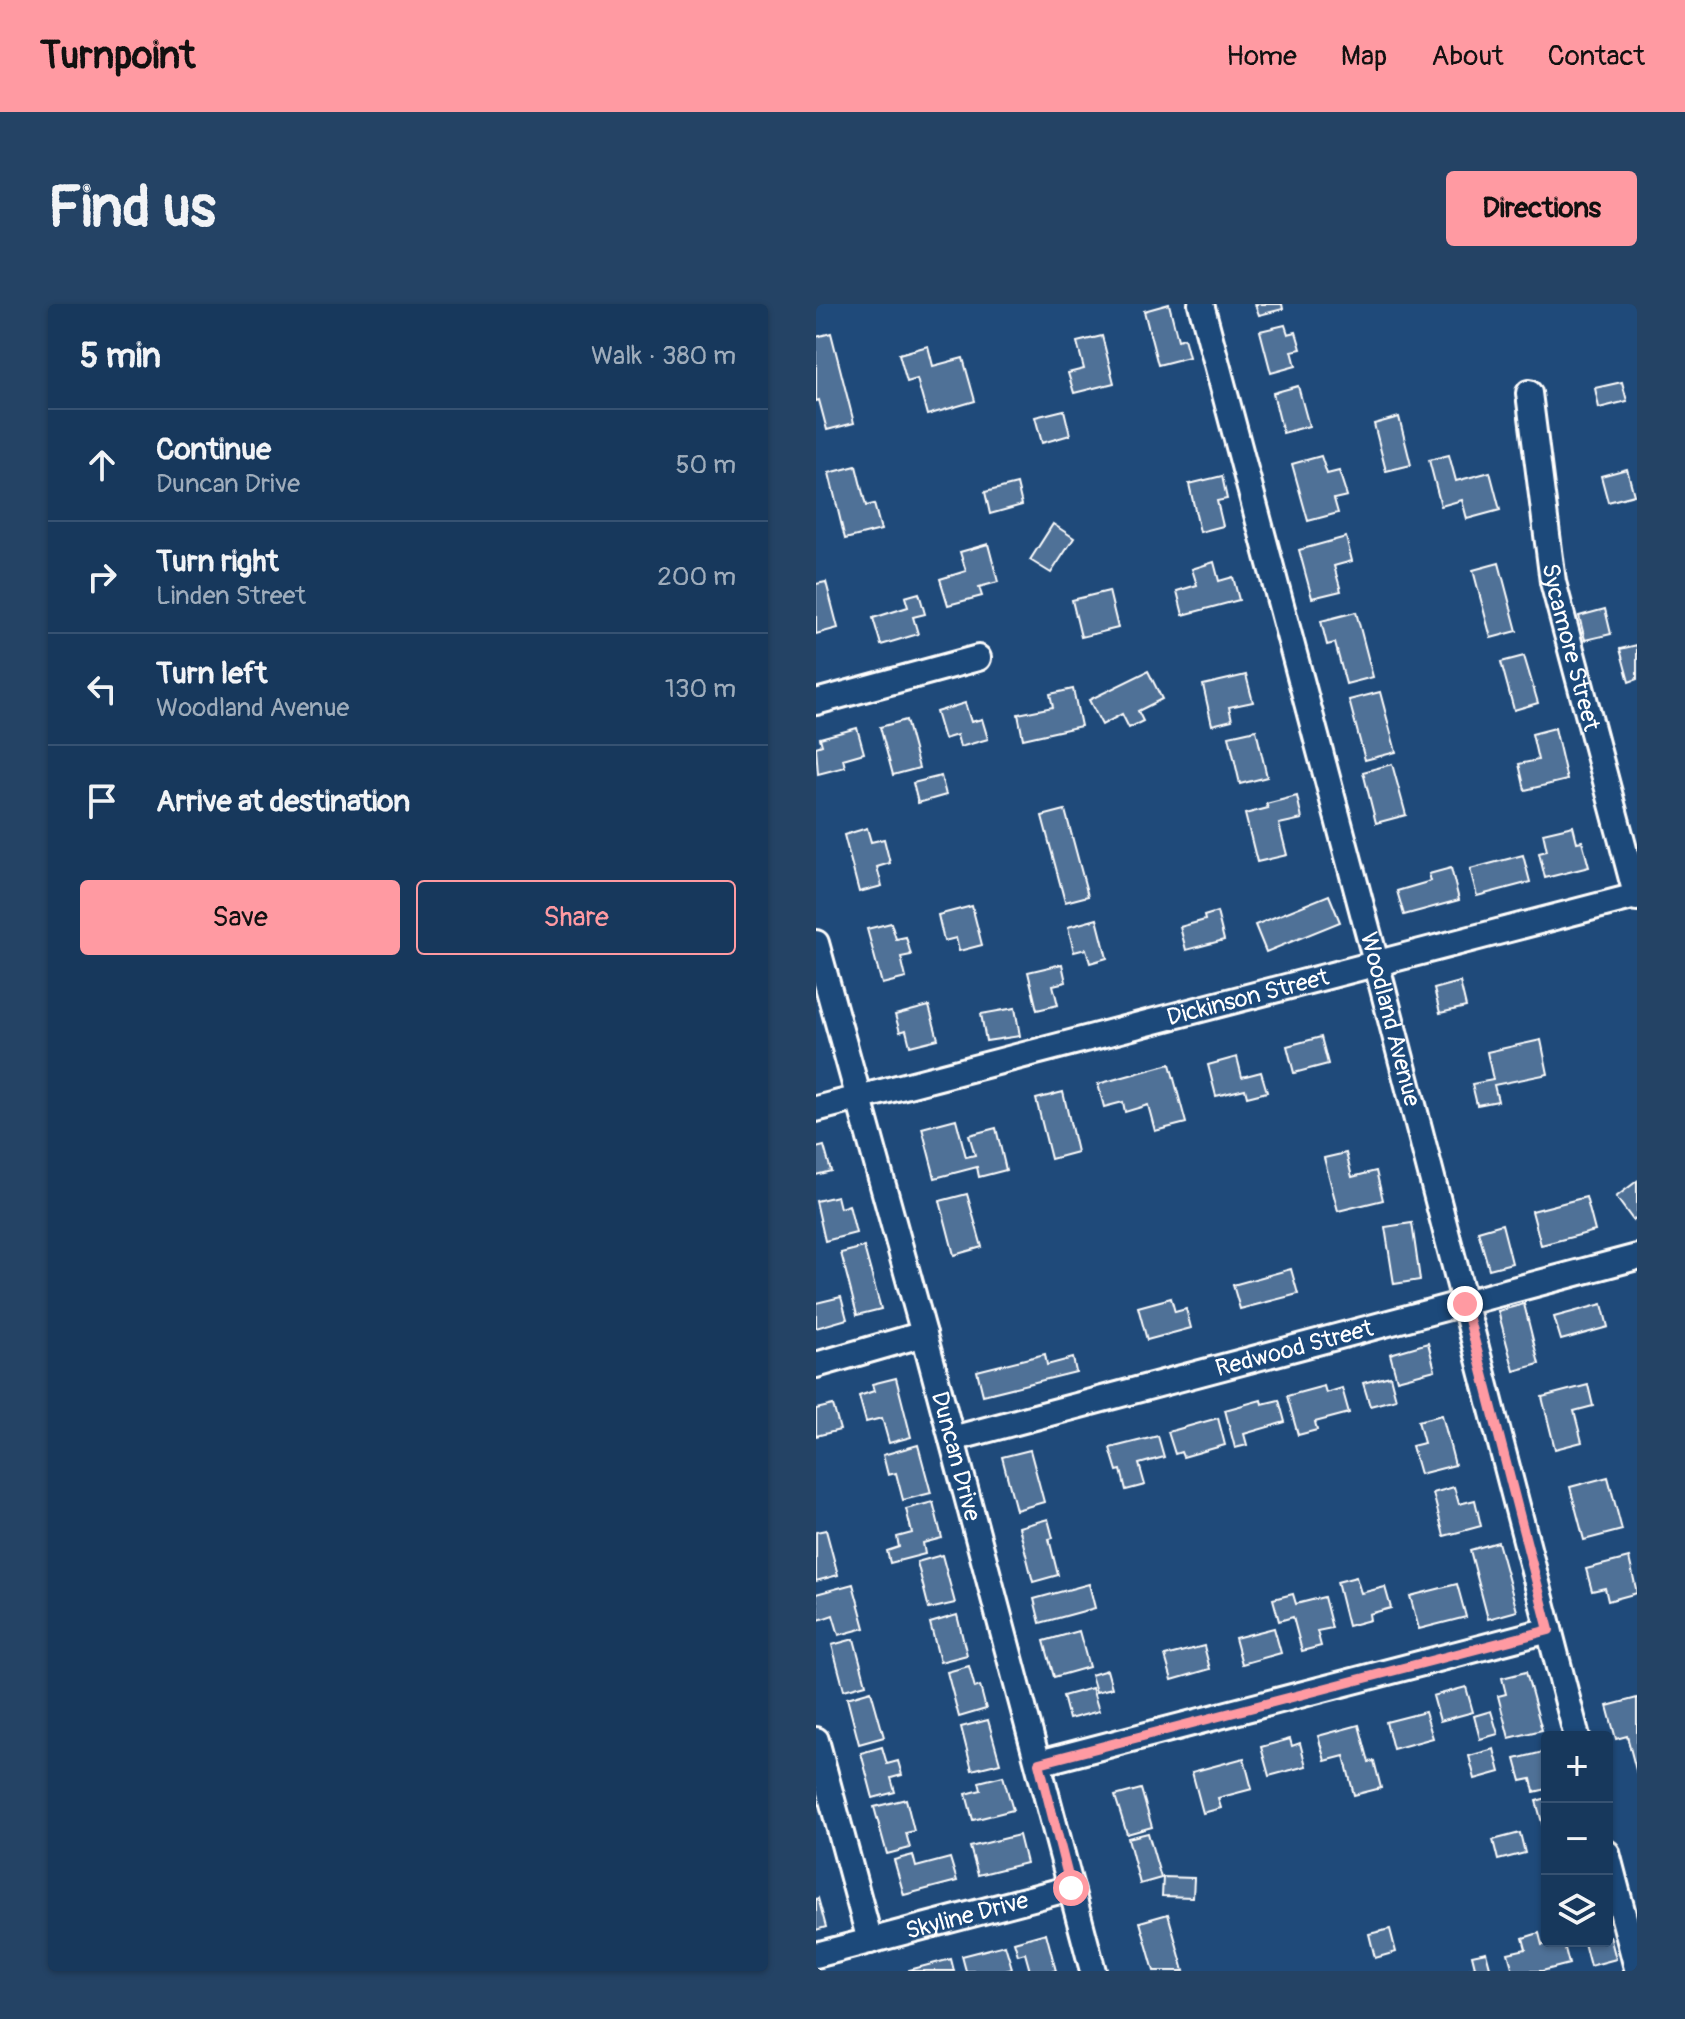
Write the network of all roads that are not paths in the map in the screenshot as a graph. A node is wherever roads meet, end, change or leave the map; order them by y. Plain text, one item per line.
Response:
1 (1201, 304) edge
2 (1529, 393) dead end
3 (978, 658) dead end
4 (816, 702) edge
5 (1637, 897) edge
6 (816, 943) edge
7 (1376, 962) junction
8 (858, 1098) junction
9 (816, 1109) edge
10 (1637, 1257) edge
11 (1465, 1304) junction
12 (924, 1334) junction
13 (816, 1365) edge
14 (952, 1439) junction
15 (1549, 1630) junction
16 (1575, 1731) edge
17 (816, 1740) edge
18 (1039, 1763) junction
19 (1613, 1875) edge
20 (1071, 1888) junction
21 (870, 1941) junction
22 (816, 1955) edge
23 (1637, 1968) edge
24 (1093, 1971) edge

1 - 7 street, Woodland Avenue
2 - 5 street, Sycamore Street
3 - 4 street
5 - 7 street, Dickinson Street
6 - 8 street, Duncan Drive
7 - 8 street, Dickinson Street
7 - 11 street, Woodland Avenue
8 - 9 street, Dickinson Street
8 - 12 street, Duncan Drive
10 - 11 street, Redwood Street
11 - 14 street, Redwood Street
11 - 15 street, Woodland Avenue
12 - 13 street
12 - 14 street, Duncan Drive
14 - 18 street, Duncan Drive
15 - 16 street, Woodland Avenue
15 - 18 street
17 - 21 street
18 - 20 street, Duncan Drive
19 - 23 street
20 - 21 street, Skyline Drive
20 - 24 street, Duncan Drive
21 - 22 street, Skyline Drive

